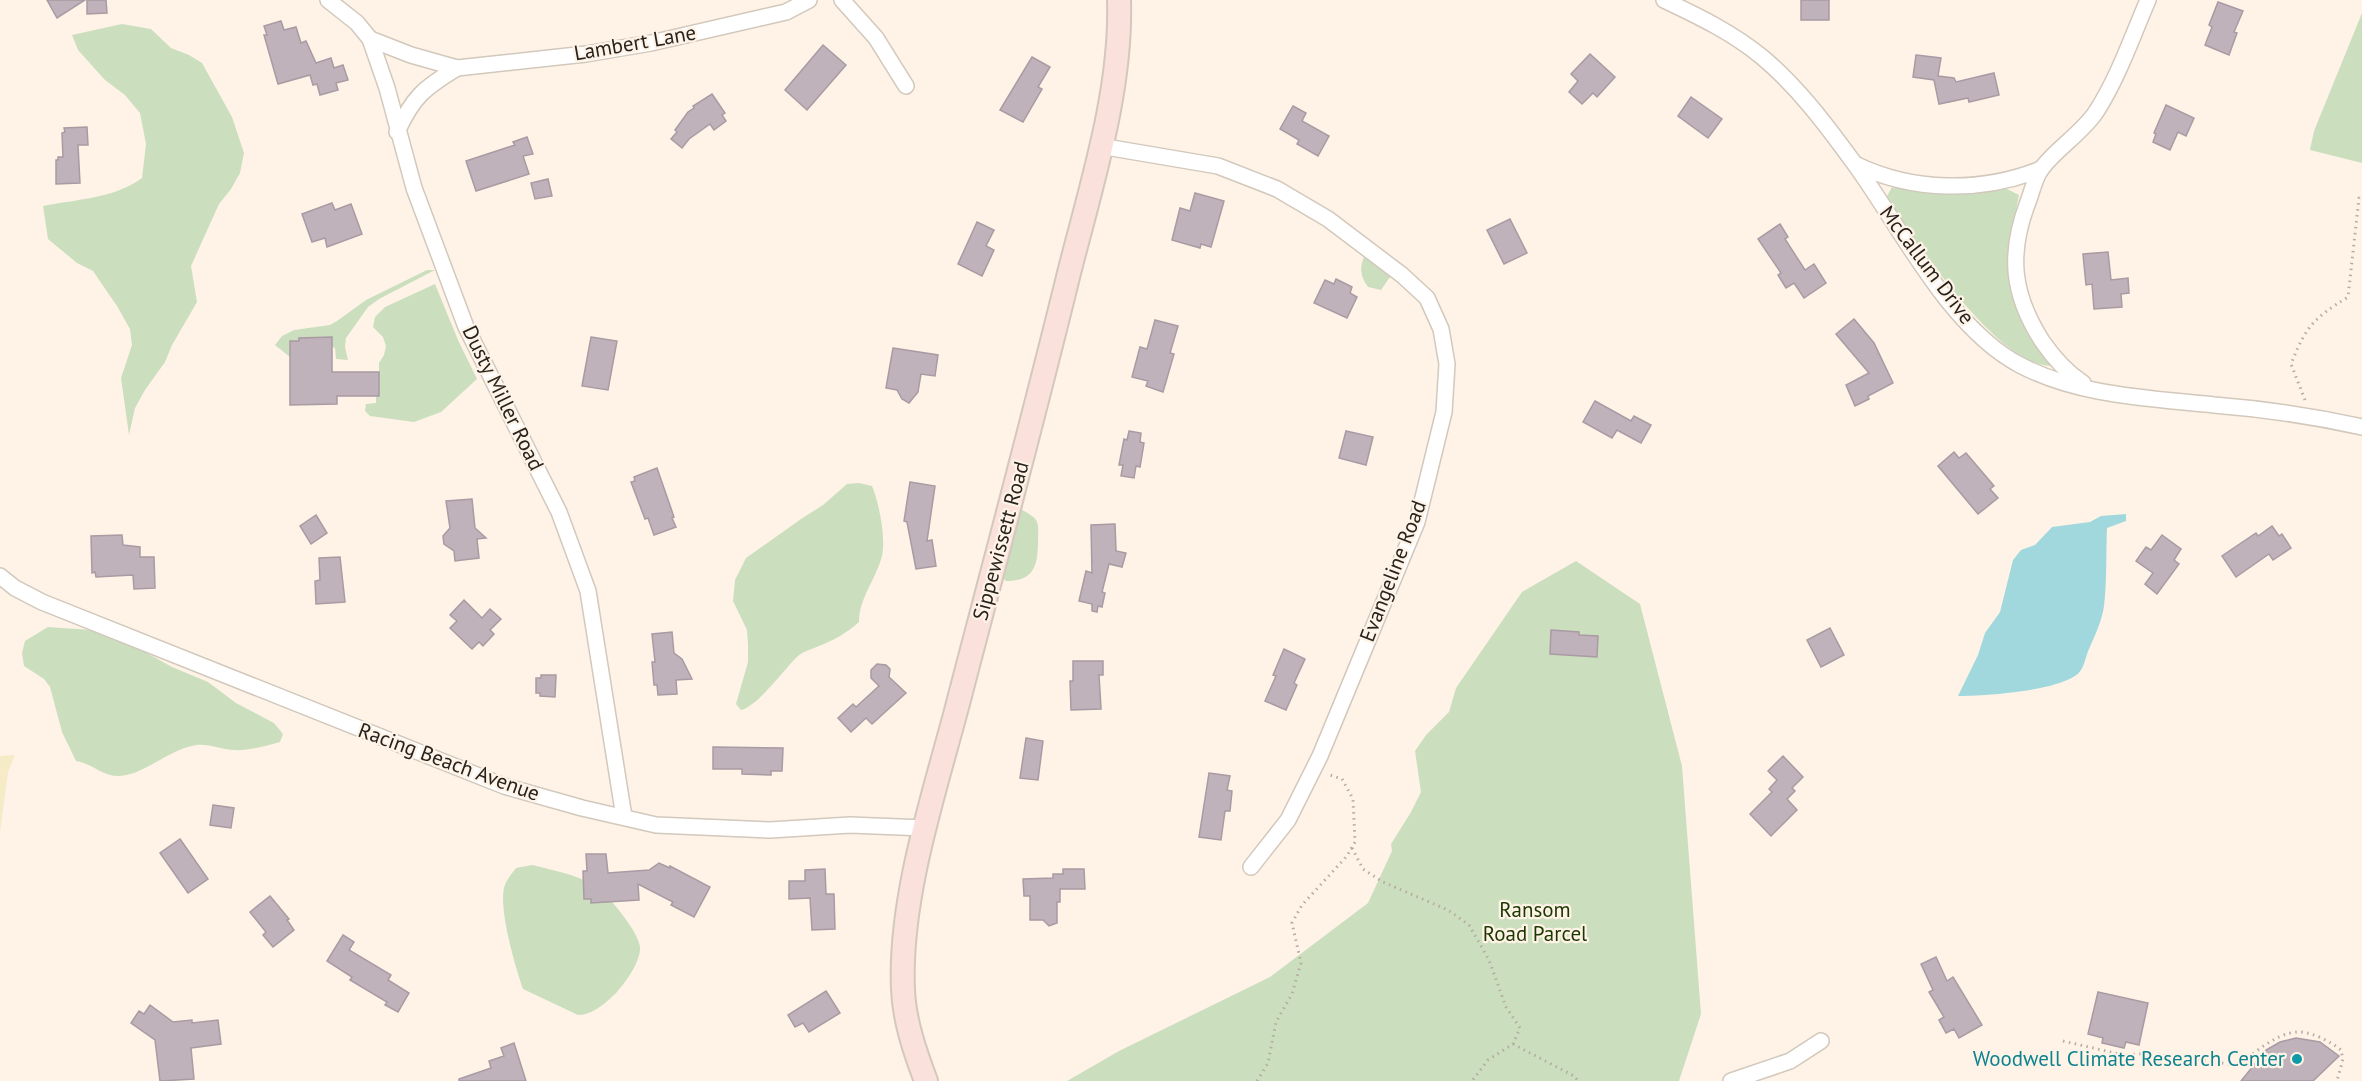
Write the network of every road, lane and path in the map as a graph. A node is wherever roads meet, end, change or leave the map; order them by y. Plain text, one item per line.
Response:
1 (328, 0) edge
2 (808, 0) edge
3 (842, 0) edge
4 (1119, 0) edge
5 (1664, 0) edge
6 (2148, 0) edge
7 (369, 39) junction
8 (457, 68) junction
9 (906, 86) dead end
10 (397, 132) junction
11 (1100, 146) junction
12 (1855, 164) junction
13 (2041, 169) junction
14 (2362, 196) edge
15 (2093, 390) junction
16 (2311, 416) junction
17 (2362, 427) edge
18 (0, 576) edge
19 (1314, 768) junction
20 (624, 817) junction
21 (925, 828) junction
22 (1352, 848) junction
23 (1251, 867) dead end
24 (1821, 1041) dead end
25 (2063, 1041) dead end
26 (1513, 1044) junction
27 (926, 1081) edge
28 (1257, 1081) edge
29 (1472, 1081) edge
30 (1578, 1081) edge
31 (1731, 1081) edge
32 (2337, 1081) edge

1 - 7 street, Dusty Miller Road
2 - 8 street, Lambert Lane
3 - 9 street
4 - 11 main road, Sippewissett Road
5 - 12 street, McCallum Drive
6 - 13 street
7 - 8 street, Lambert Lane
7 - 10 street, Dusty Miller Road
8 - 10 street, Lambert Lane
10 - 20 street, Dusty Miller Road
11 - 19 street, Evangeline Road
11 - 21 main road, Sippewissett Road
12 - 13 street
12 - 15 street, McCallum Drive
13 - 15 street
14 - 16 path
15 - 16 street, McCallum Drive
16 - 17 street, McCallum Drive
18 - 20 street, Racing Beach Avenue
19 - 22 path
19 - 23 street, Evangeline Road
20 - 21 street, Racing Beach Avenue
21 - 27 main road, Sippewissett Road
22 - 26 path
22 - 28 path
24 - 31 street
25 - 32 path
26 - 29 path
26 - 30 path

